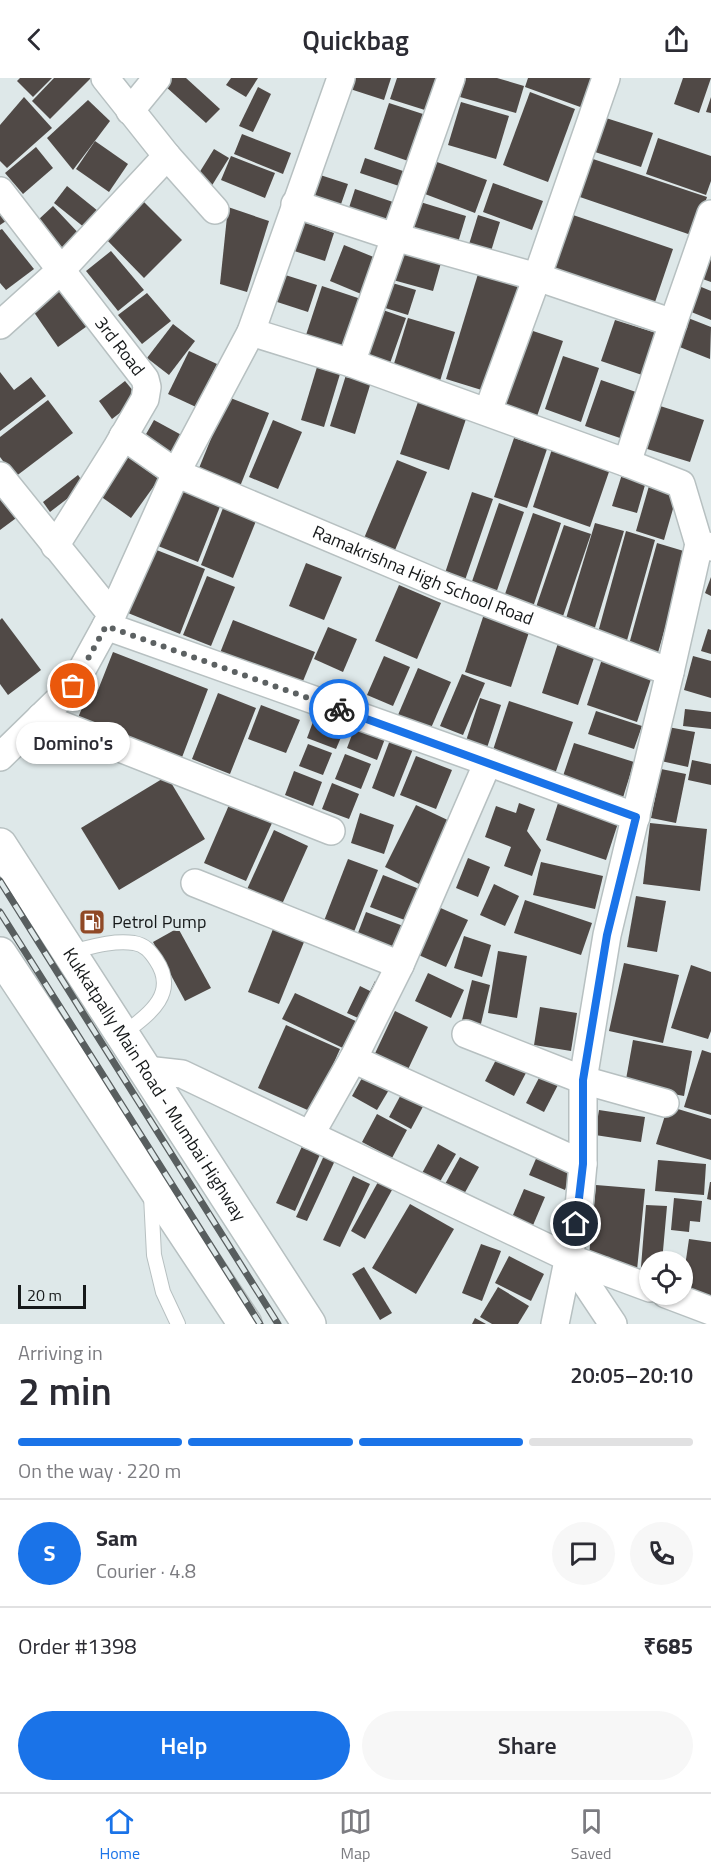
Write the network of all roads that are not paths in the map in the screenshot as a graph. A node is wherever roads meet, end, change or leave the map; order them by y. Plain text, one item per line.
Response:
1 (105, 78) edge
2 (158, 78) edge
3 (341, 78) edge
4 (451, 78) edge
5 (606, 78) edge
6 (130, 111) junction
7 (167, 156) junction
8 (0, 191) edge
9 (295, 204) junction
10 (215, 210) dead end
11 (711, 214) edge
12 (396, 237) junction
13 (61, 270) junction
14 (537, 277) junction
15 (673, 323) junction
16 (0, 325) edge
17 (251, 332) junction
18 (351, 363) junction
19 (488, 411) junction
20 (123, 436) junction
21 (627, 463) junction
22 (176, 472) junction
23 (0, 476) edge
24 (55, 546) junction
25 (705, 546) edge
26 (109, 620) junction
27 (670, 672) junction
28 (41, 717) junction
29 (0, 757) edge
30 (488, 762) junction
31 (636, 817) junction
32 (331, 831) dead end
33 (0, 844) edge
34 (195, 883) dead end
35 (70, 952) junction
36 (0, 954) edge
37 (400, 965) junction
38 (123, 1034) junction
39 (466, 1034) dead end
40 (353, 1059) junction
41 (146, 1070) junction
42 (583, 1080) junction
43 (665, 1103) dead end
44 (310, 1135) junction
45 (583, 1164) junction
46 (150, 1181) junction
47 (569, 1258) junction
48 (639, 1284) edge
49 (693, 1304) edge
50 (711, 1311) edge
51 (178, 1324) edge
52 (245, 1324) edge
53 (309, 1324) edge
54 (555, 1324) edge
55 (613, 1324) edge

1 - 6 street
2 - 6 street
3 - 9 street
4 - 12 street
5 - 14 street
6 - 7 street
7 - 10 street
7 - 13 street
8 - 13 street, 3rd Road
9 - 12 street
9 - 17 street
11 - 15 street
12 - 14 street
12 - 18 street
13 - 16 street
13 - 20 street, 3rd Road
14 - 15 street
14 - 19 street
15 - 21 street
17 - 18 street
17 - 22 street
18 - 19 street
19 - 21 street
20 - 22 street, Ramakrishna High School Road
20 - 24 street, 3rd Road
21 - 25 street
22 - 26 street
22 - 27 street, Ramakrishna High School Road
23 - 24 street
24 - 26 street
25 - 27 street
26 - 28 street
26 - 30 street
27 - 31 street
28 - 29 street
28 - 32 street
30 - 31 street
30 - 37 street
31 - 42 street
33 - 35 highway, Kukkatpally Main Road - Mumbai Highway
34 - 37 street
35 - 38 highway, Kukkatpally Main Road - Mumbai Highway
35 - 38 lane
36 - 46 highway
37 - 40 street
38 - 41 highway, Kukkatpally Main Road - Mumbai Highway
39 - 42 street
40 - 44 street
40 - 45 street
41 - 44 street
41 - 53 highway, Kukkatpally Main Road - Mumbai Highway
42 - 43 street
42 - 45 street
44 - 47 street
45 - 47 street
46 - 51 lane
46 - 52 highway
47 - 48 street
47 - 54 street
47 - 55 street
49 - 50 street

